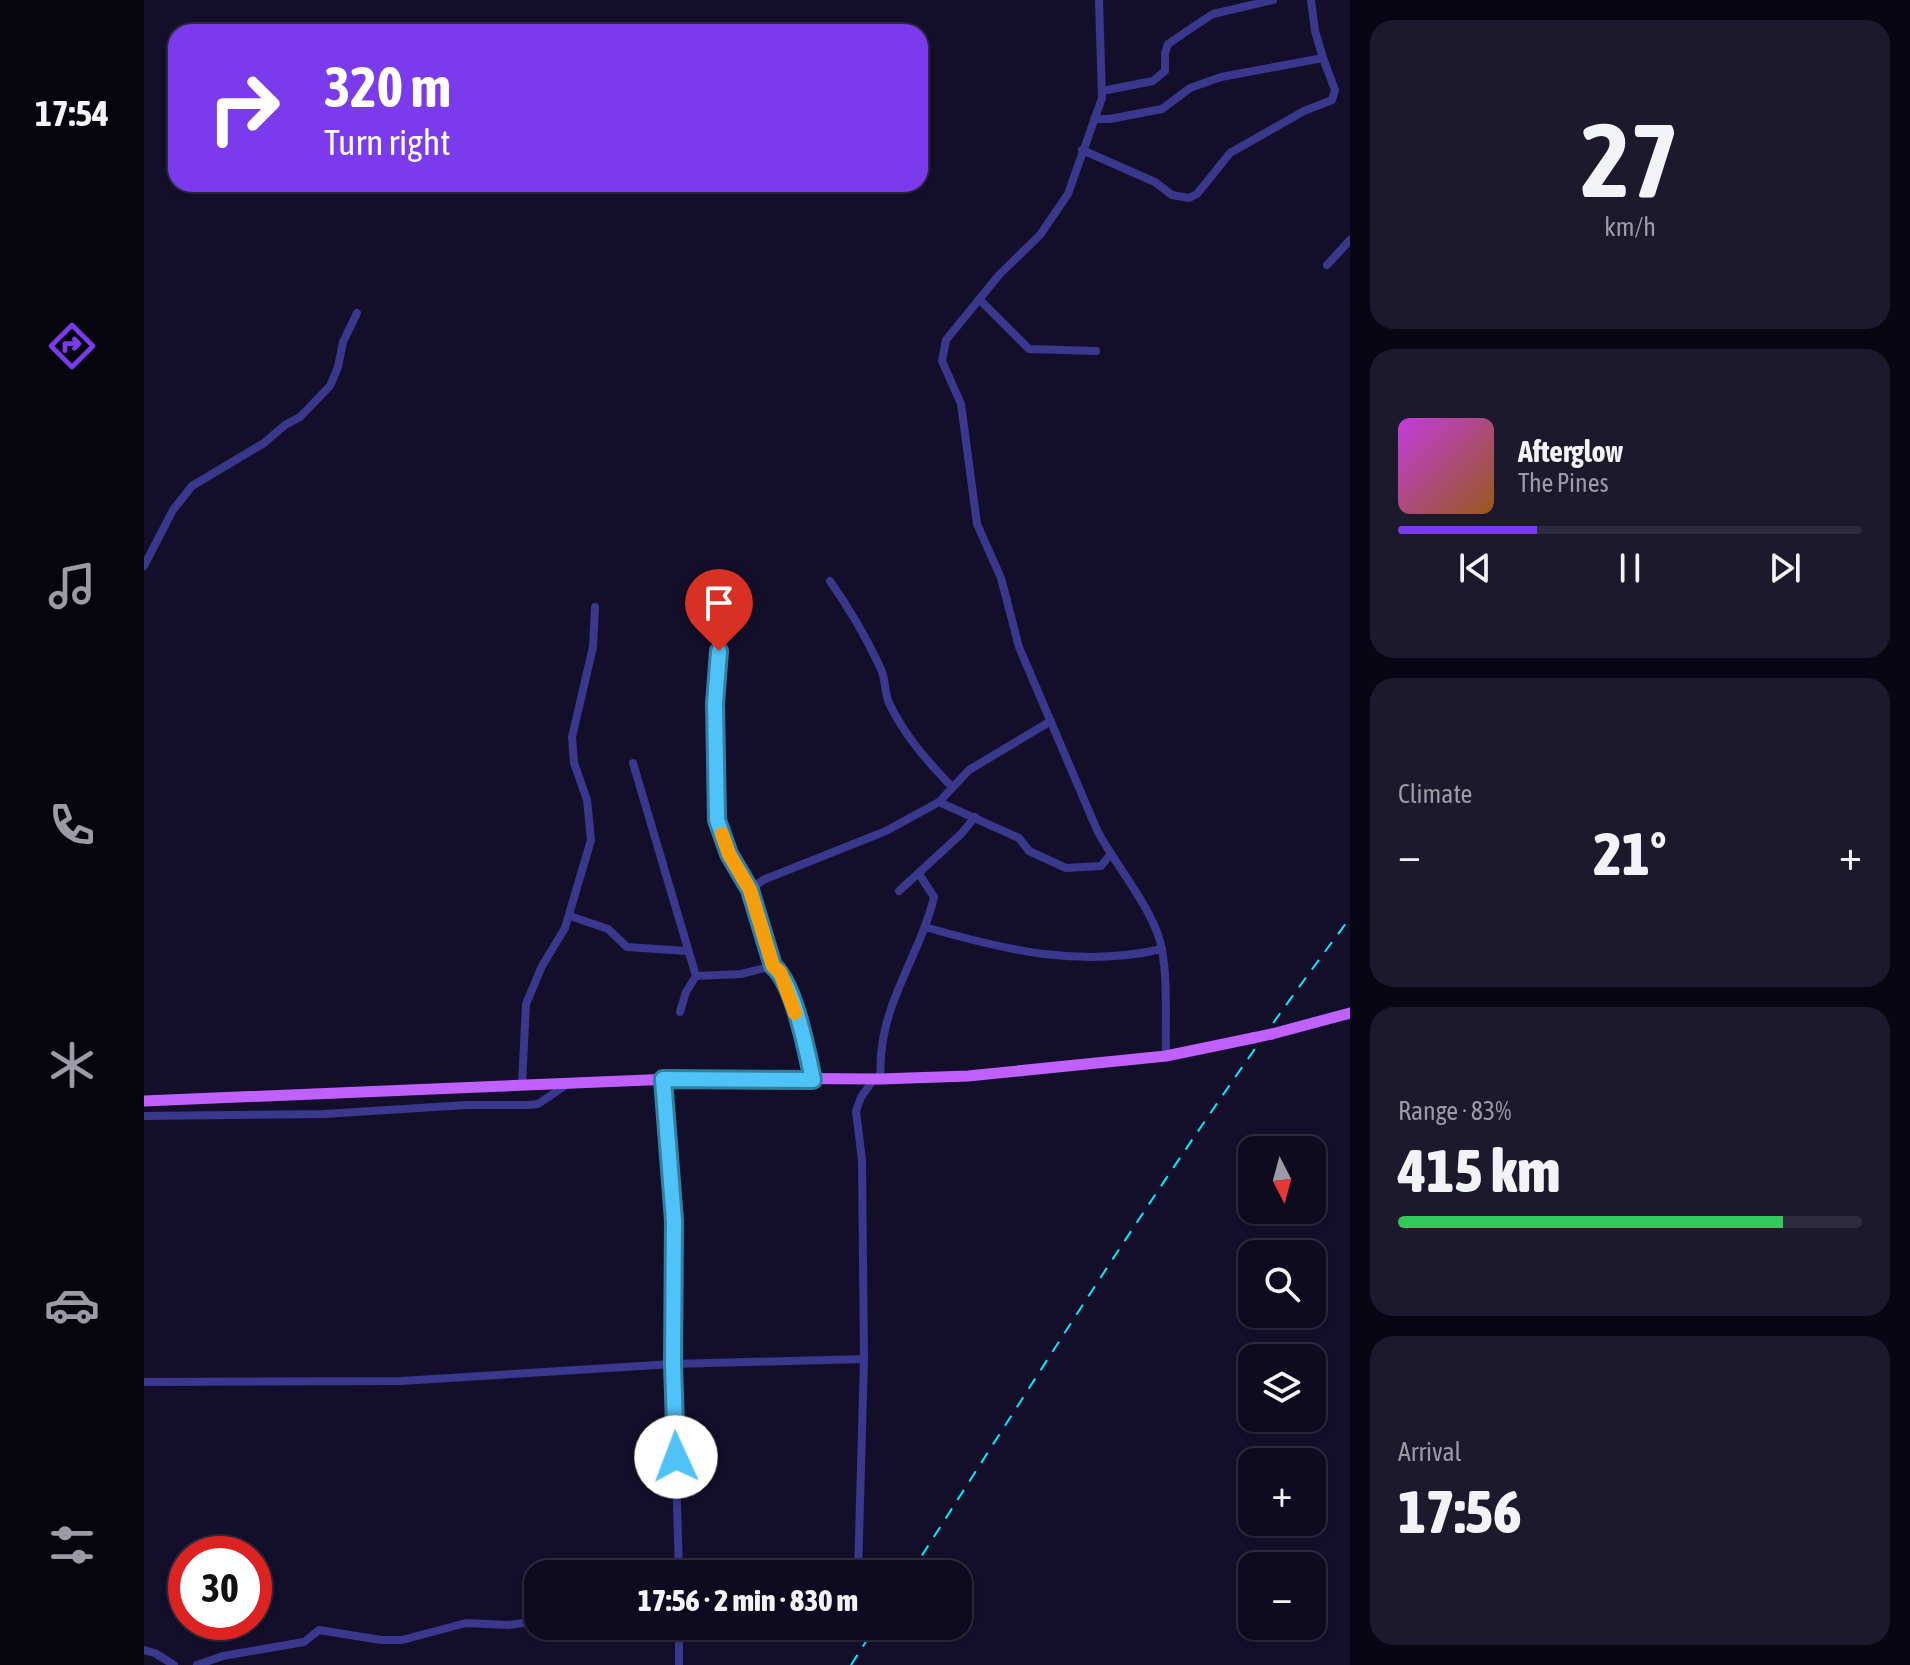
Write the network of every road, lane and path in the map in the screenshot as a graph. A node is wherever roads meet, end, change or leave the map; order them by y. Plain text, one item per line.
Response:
1 (1099, 0) edge
2 (1273, 0) edge
3 (1311, 0) edge
4 (1323, 58) junction
5 (1102, 91) junction
6 (1094, 119) junction
7 (1082, 150) junction
8 (1350, 240) edge
9 (1327, 265) dead end
10 (979, 299) junction
11 (357, 313) dead end
12 (1096, 351) dead end
13 (144, 566) edge
14 (830, 581) dead end
15 (724, 593) dead end
16 (595, 607) dead end
17 (1051, 721) junction
18 (633, 763) dead end
19 (952, 787) junction
20 (939, 802) junction
21 (975, 817) junction
22 (1110, 855) junction
23 (919, 874) junction
24 (750, 890) junction
25 (899, 891) dead end
26 (570, 916) junction
27 (925, 927) junction
28 (1162, 949) junction
29 (687, 951) junction
30 (773, 966) junction
31 (696, 976) junction
32 (680, 1012) dead end
33 (1350, 1013) edge
34 (1166, 1056) junction
35 (663, 1079) junction
36 (877, 1079) junction
37 (813, 1080) junction
38 (571, 1082) junction
39 (522, 1084) junction
40 (144, 1101) edge
41 (144, 1116) edge
42 (864, 1359) junction
43 (673, 1364) junction
44 (144, 1382) edge
45 (679, 1560) edge
46 (858, 1560) edge
47 (524, 1623) edge
48 (679, 1640) edge
49 (144, 1650) edge
50 (174, 1665) edge
51 (197, 1665) edge
52 (679, 1665) edge

1 - 5 street
2 - 5 street
3 - 4 street
4 - 6 street
4 - 7 street
5 - 6 street
6 - 7 street
7 - 10 street
8 - 9 street
10 - 12 street
10 - 17 street
11 - 13 street
14 - 19 street
15 - 24 street
16 - 26 street
17 - 19 street
17 - 22 street
18 - 29 street
19 - 20 street
20 - 21 street
20 - 24 street
21 - 22 street
21 - 23 street
22 - 28 street
23 - 25 street
23 - 27 street
24 - 30 street
26 - 29 street
26 - 39 street
27 - 28 street
27 - 36 street
28 - 34 street
29 - 31 street
30 - 31 street
30 - 37 street
31 - 32 street
33 - 34 main road, bridge
34 - 36 main road
35 - 37 main road
35 - 38 main road
35 - 43 street
36 - 37 main road
36 - 42 street
38 - 39 main road
38 - 41 street
39 - 40 main road
42 - 43 street
42 - 46 street
43 - 44 street
43 - 45 street
47 - 51 street
48 - 52 street
49 - 50 street

